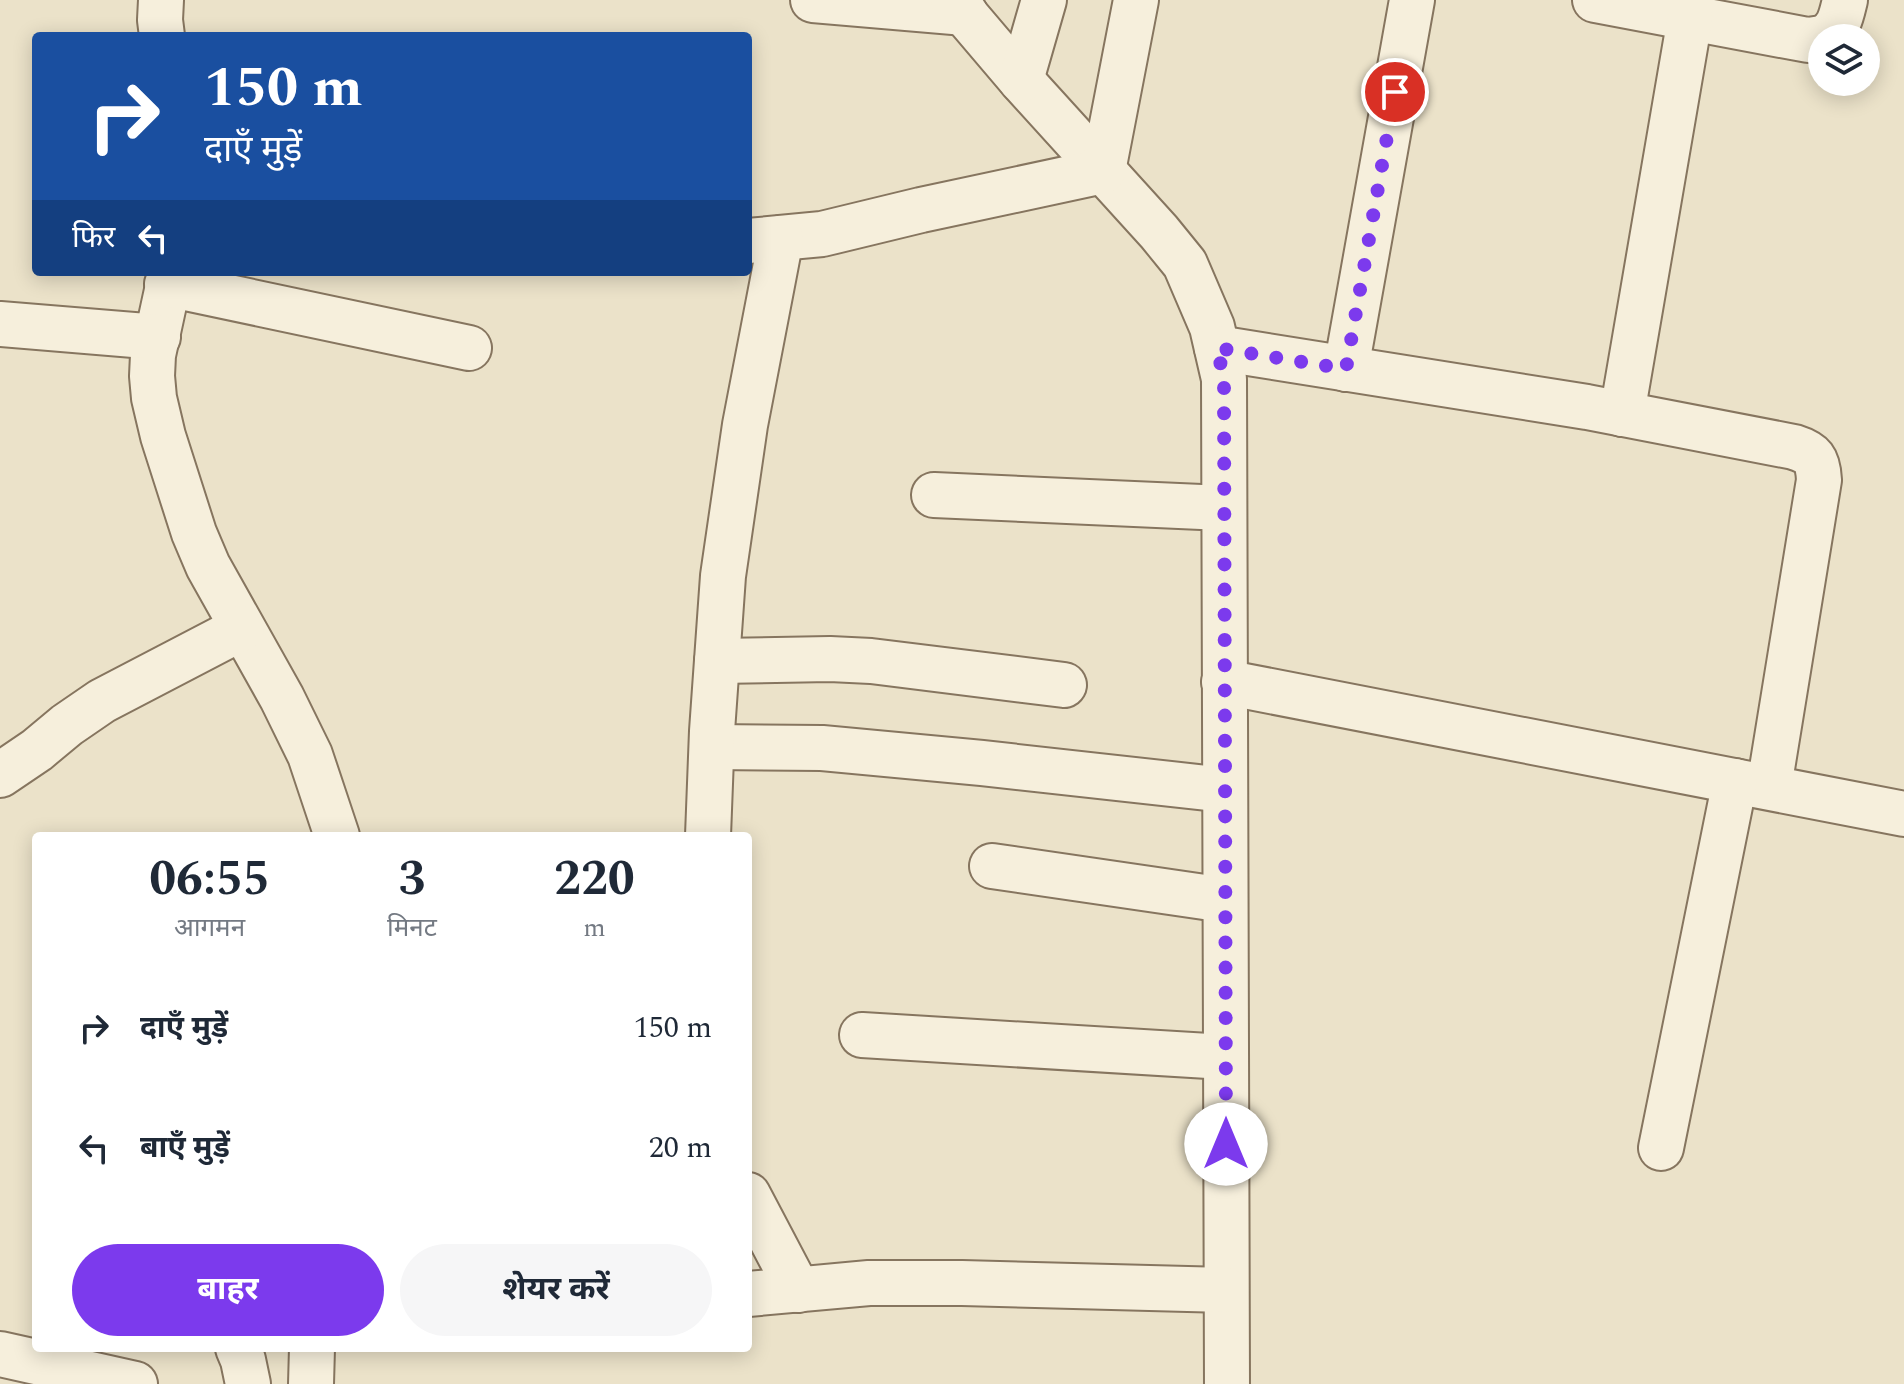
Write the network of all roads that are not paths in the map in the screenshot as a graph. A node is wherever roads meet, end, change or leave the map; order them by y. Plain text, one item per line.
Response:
1 (161, 0) edge
2 (813, 0) edge
3 (1044, 0) edge
4 (1136, 0) edge
5 (1412, 0) edge
6 (1595, 0) edge
7 (1845, 0) edge
8 (959, 7) edge
9 (1690, 18) junction
10 (1838, 24) edge
11 (162, 32) edge
12 (1808, 40) edge
13 (1021, 80) junction
14 (1103, 171) junction
15 (764, 240) edge
16 (169, 278) edge
17 (0, 324) edge
18 (158, 337) junction
19 (469, 348) dead end
20 (1217, 348) junction
21 (1346, 369) junction
22 (1622, 414) junction
23 (934, 495) dead end
24 (1224, 508) junction
25 (242, 628) junction
26 (717, 661) junction
27 (1224, 682) junction
28 (1064, 685) dead end
29 (712, 747) junction
30 (0, 775) edge
31 (1752, 784) junction
32 (1225, 790) junction
33 (1904, 814) edge
34 (336, 832) edge
35 (708, 832) edge
36 (992, 866) dead end
37 (1225, 900) junction
38 (862, 1035) dead end
39 (1225, 1057) junction
40 (1661, 1148) dead end
41 (752, 1203) edge
42 (798, 1290) junction
43 (1226, 1290) junction
44 (752, 1294) edge
45 (240, 1352) edge
46 (312, 1352) edge
47 (0, 1354) edge
48 (135, 1384) edge
49 (248, 1384) edge
50 (311, 1384) edge
51 (1227, 1384) edge

1 - 11 street
2 - 8 street
3 - 13 street
4 - 14 street
5 - 21 street
6 - 9 street
7 - 10 street
8 - 13 street
9 - 12 street
9 - 22 street
13 - 14 street
14 - 15 street
14 - 20 street
15 - 26 street
16 - 18 street
16 - 19 street
17 - 18 street
18 - 25 street
20 - 21 street
20 - 24 street
21 - 22 street
22 - 31 street
23 - 24 street
24 - 27 street
25 - 30 street
25 - 34 street
26 - 28 street
26 - 29 street
27 - 31 street
27 - 32 street
29 - 32 street
29 - 35 street
31 - 33 street
31 - 40 street
32 - 37 street
36 - 37 street
37 - 39 street
38 - 39 street
39 - 43 street
41 - 42 street
42 - 43 street
42 - 44 street
43 - 51 street
45 - 49 street
46 - 50 street
47 - 48 street

